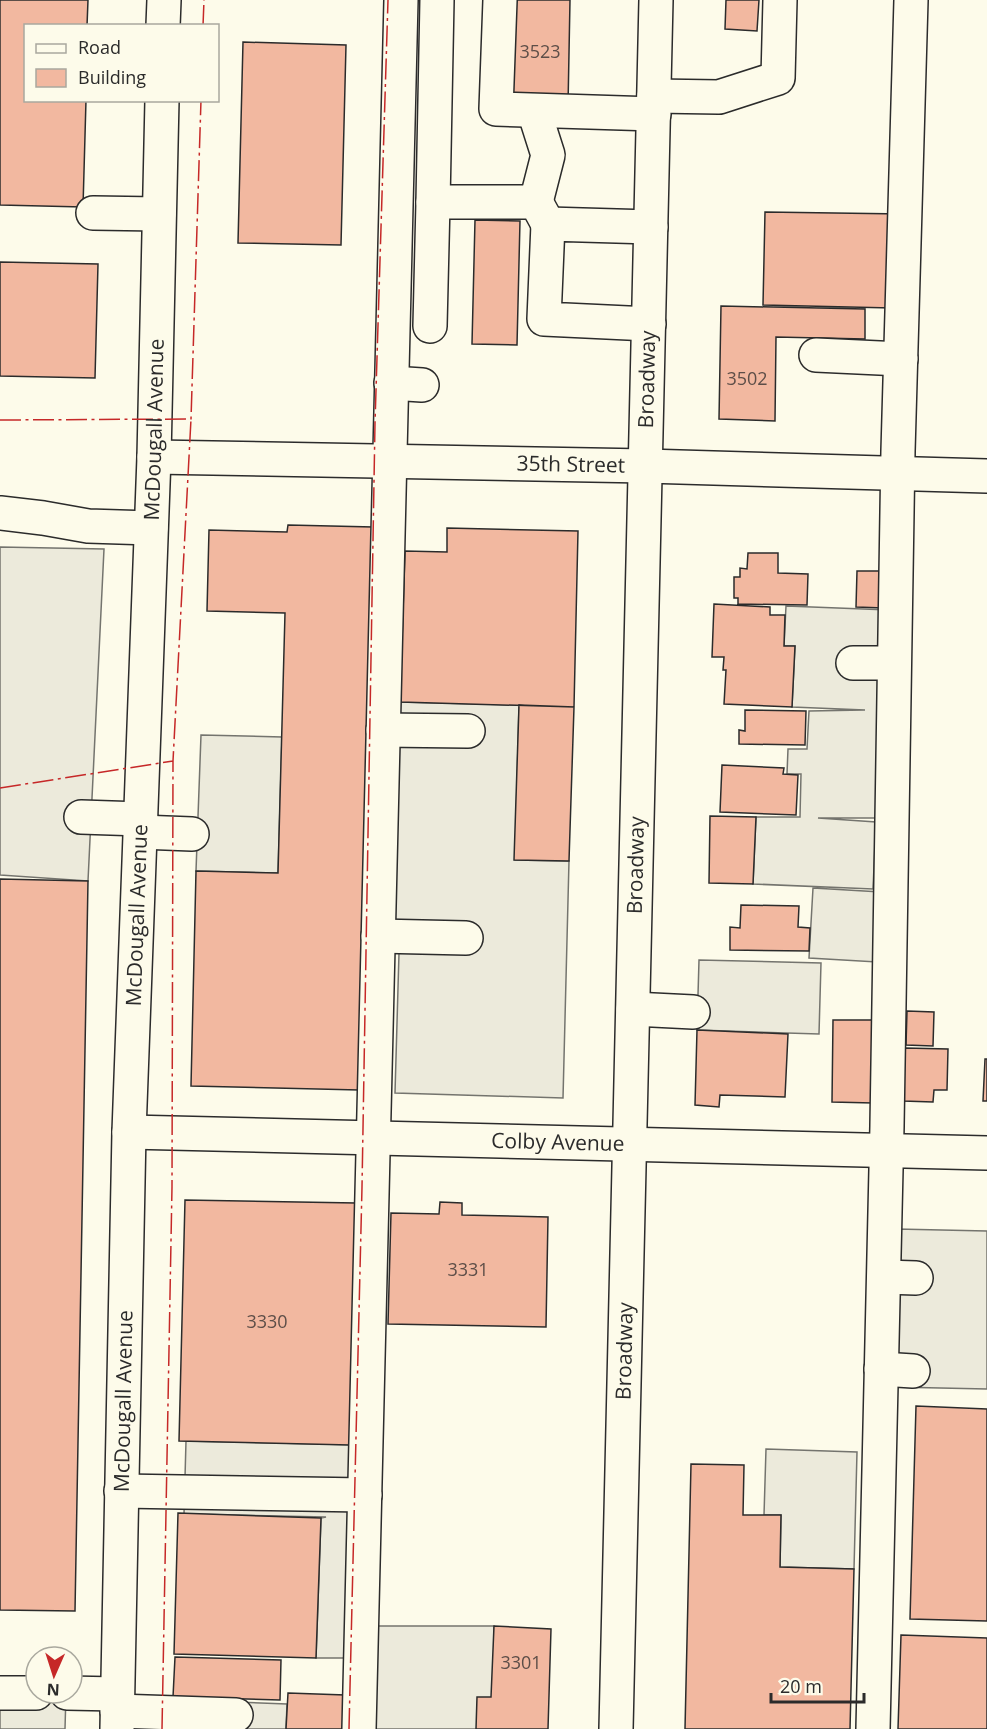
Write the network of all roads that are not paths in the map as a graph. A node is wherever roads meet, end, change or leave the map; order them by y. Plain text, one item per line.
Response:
1 (164, 0) edge
2 (401, 0) edge
3 (437, 0) edge
4 (500, 0) edge
5 (656, 0) edge
6 (780, 0) edge
7 (911, 0) edge
8 (163, 24) edge
9 (162, 102) edge
10 (654, 105) junction
11 (534, 111) junction
12 (433, 202) junction
13 (93, 213) dead end
14 (542, 213) junction
15 (159, 214) junction
16 (651, 227) junction
17 (649, 324) junction
18 (430, 326) dead end
19 (816, 356) dead end
20 (901, 359) junction
21 (154, 457) junction
22 (389, 462) junction
23 (646, 466) junction
24 (898, 473) junction
25 (987, 476) edge
26 (0, 513) edge
27 (152, 528) junction
28 (853, 663) dead end
29 (894, 663) junction
30 (383, 730) junction
31 (468, 731) dead end
32 (81, 817) dead end
33 (141, 826) junction
34 (192, 834) dead end
35 (378, 936) junction
36 (466, 938) dead end
37 (633, 1010) junction
38 (693, 1012) dead end
39 (129, 1132) junction
40 (374, 1138) junction
41 (630, 1144) junction
42 (886, 1150) junction
43 (987, 1153) edge
44 (884, 1277) junction
45 (916, 1278) dead end
46 (122, 1491) junction
47 (365, 1495) junction
48 (0, 1693) edge
49 (24, 1693) edge
50 (84, 1699) edge
51 (117, 1711) edge
52 (236, 1714) dead end
53 (359, 1729) edge
54 (616, 1729) edge
55 (873, 1729) edge

1 - 8 street
2 - 22 street
3 - 12 street
4 - 11 street
5 - 10 street, Broadway
6 - 10 street
7 - 20 street
9 - 15 street, McDougall Avenue
10 - 11 street
10 - 16 street, Broadway
11 - 14 street
12 - 14 street
12 - 18 street
13 - 15 street
14 - 16 street
14 - 17 street
15 - 21 street, McDougall Avenue
16 - 17 street, Broadway
17 - 23 street, Broadway
19 - 20 street
20 - 24 street
21 - 22 street, 35th Street
21 - 27 street, McDougall Avenue
22 - 23 street, 35th Street
22 - 30 street
23 - 24 street, 35th Street
23 - 37 street, Broadway
24 - 25 street, 35th Street
24 - 29 street
26 - 27 street
27 - 33 street, McDougall Avenue
28 - 29 street
29 - 42 street
30 - 31 street
30 - 35 street
32 - 33 street
33 - 34 street
33 - 39 street, McDougall Avenue
35 - 36 street
35 - 40 street
37 - 38 street
37 - 41 street, Broadway
39 - 40 street, Colby Avenue
39 - 46 street, McDougall Avenue
40 - 41 street, Colby Avenue
40 - 47 street
41 - 42 street, Colby Avenue
41 - 54 street, Broadway
42 - 43 street, Colby Avenue
42 - 44 street
44 - 45 street
44 - 55 street
46 - 47 street
46 - 51 street, McDougall Avenue
47 - 53 street
48 - 49 street
50 - 51 street
51 - 52 street

